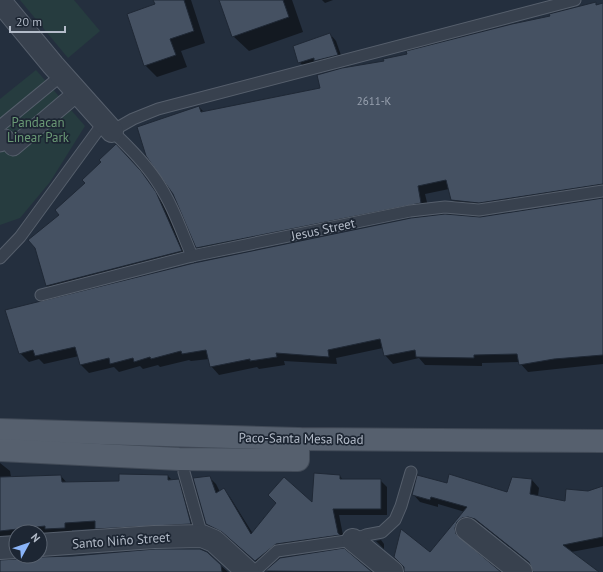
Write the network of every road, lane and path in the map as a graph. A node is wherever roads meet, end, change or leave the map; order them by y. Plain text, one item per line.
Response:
1 (575, 0) edge
2 (0, 1) edge
3 (62, 75) junction
4 (78, 92) junction
5 (0, 126) edge
6 (108, 126) junction
7 (0, 143) edge
8 (603, 191) edge
9 (192, 256) junction
10 (0, 258) edge
11 (41, 295) dead end
12 (0, 430) edge
13 (603, 441) edge
14 (298, 449) junction
15 (0, 450) edge
16 (184, 472) dead end
17 (411, 472) dead end
18 (467, 529) dead end
19 (202, 536) junction
20 (354, 540) junction
21 (48, 545) edge
22 (248, 572) edge
23 (254, 572) edge
24 (392, 572) edge
25 (521, 572) edge

1 - 6 lane
2 - 3 street
3 - 4 street
3 - 5 lane
4 - 6 street
4 - 7 street
6 - 9 lane
6 - 10 lane
8 - 9 lane, Jesus Street
9 - 11 lane, Jesus Street
12 - 14 main road, Paco-Santa Mesa Road
13 - 14 main road, Paco-Santa Mesa Road
14 - 15 main road, Paco-Santa Mesa Road
16 - 19 lane
17 - 20 lane
18 - 25 street
19 - 21 street, Santo Niño Street
19 - 22 street
20 - 23 lane
20 - 24 street

